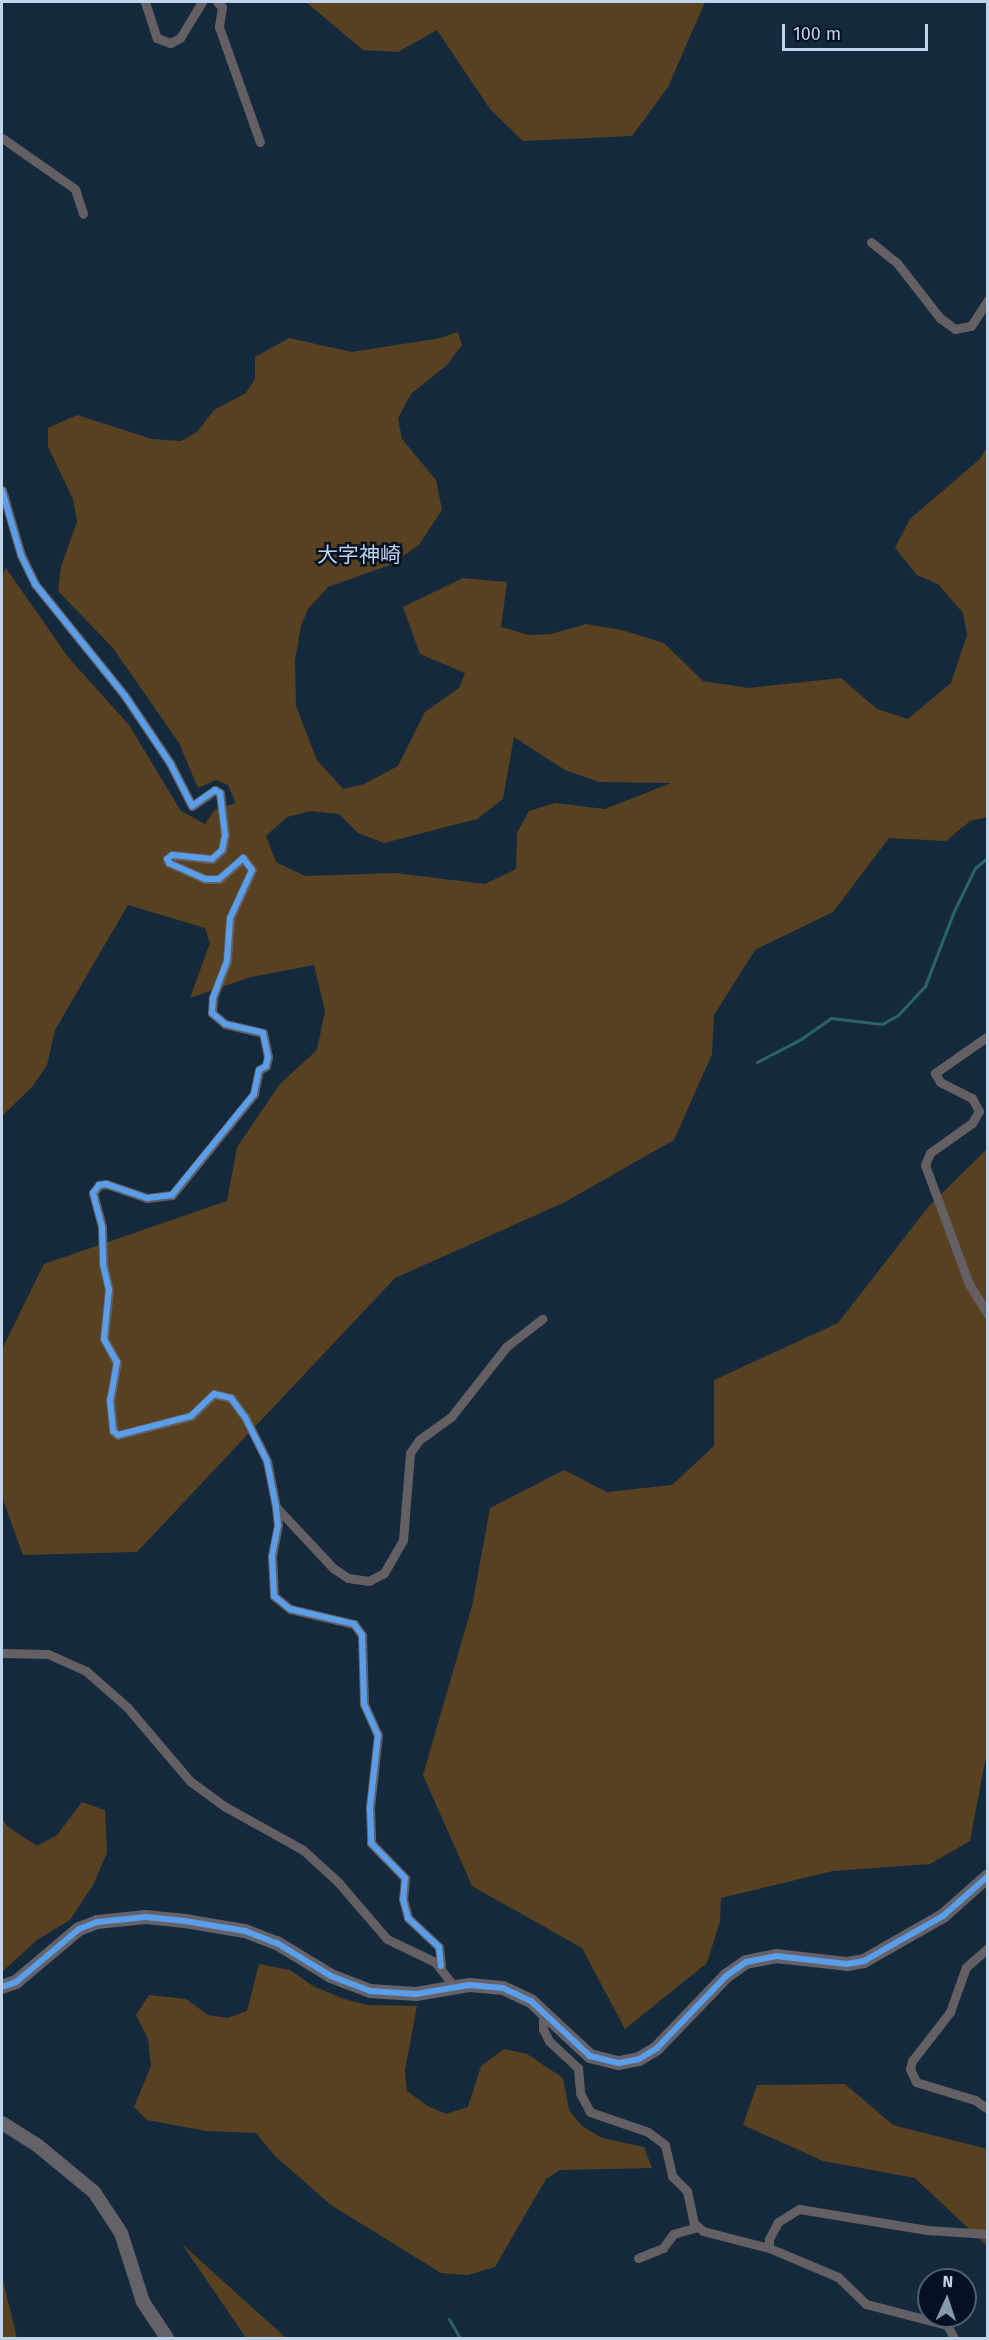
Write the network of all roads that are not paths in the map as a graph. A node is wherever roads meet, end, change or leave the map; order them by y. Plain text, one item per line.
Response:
1 (145, 2) edge
2 (202, 2) edge
3 (217, 2) edge
4 (2, 138) edge
5 (260, 142) dead end
6 (83, 214) dead end
7 (871, 242) dead end
8 (987, 300) edge
9 (2, 490) edge
10 (987, 1036) edge
11 (987, 1314) edge
12 (542, 1319) dead end
13 (276, 1507) junction
14 (2, 1653) edge
15 (987, 1876) edge
16 (987, 1948) edge
17 (441, 1966) junction
18 (454, 1986) junction
19 (2, 1988) edge
20 (543, 2010) junction
21 (987, 2109) edge
22 (2, 2123) edge
23 (698, 2226) junction
24 (987, 2234) edge
25 (769, 2248) junction
26 (638, 2258) dead end
27 (167, 2338) edge
28 (954, 2338) edge

1 - 2 street
3 - 5 street
4 - 6 street
7 - 8 street
9 - 13 street
10 - 11 street
12 - 13 street
13 - 17 street
14 - 17 street
15 - 20 street
16 - 21 street
17 - 18 street
18 - 19 street
18 - 20 street
20 - 23 street
22 - 27 street
23 - 25 street
23 - 26 street
24 - 25 street
25 - 28 street

